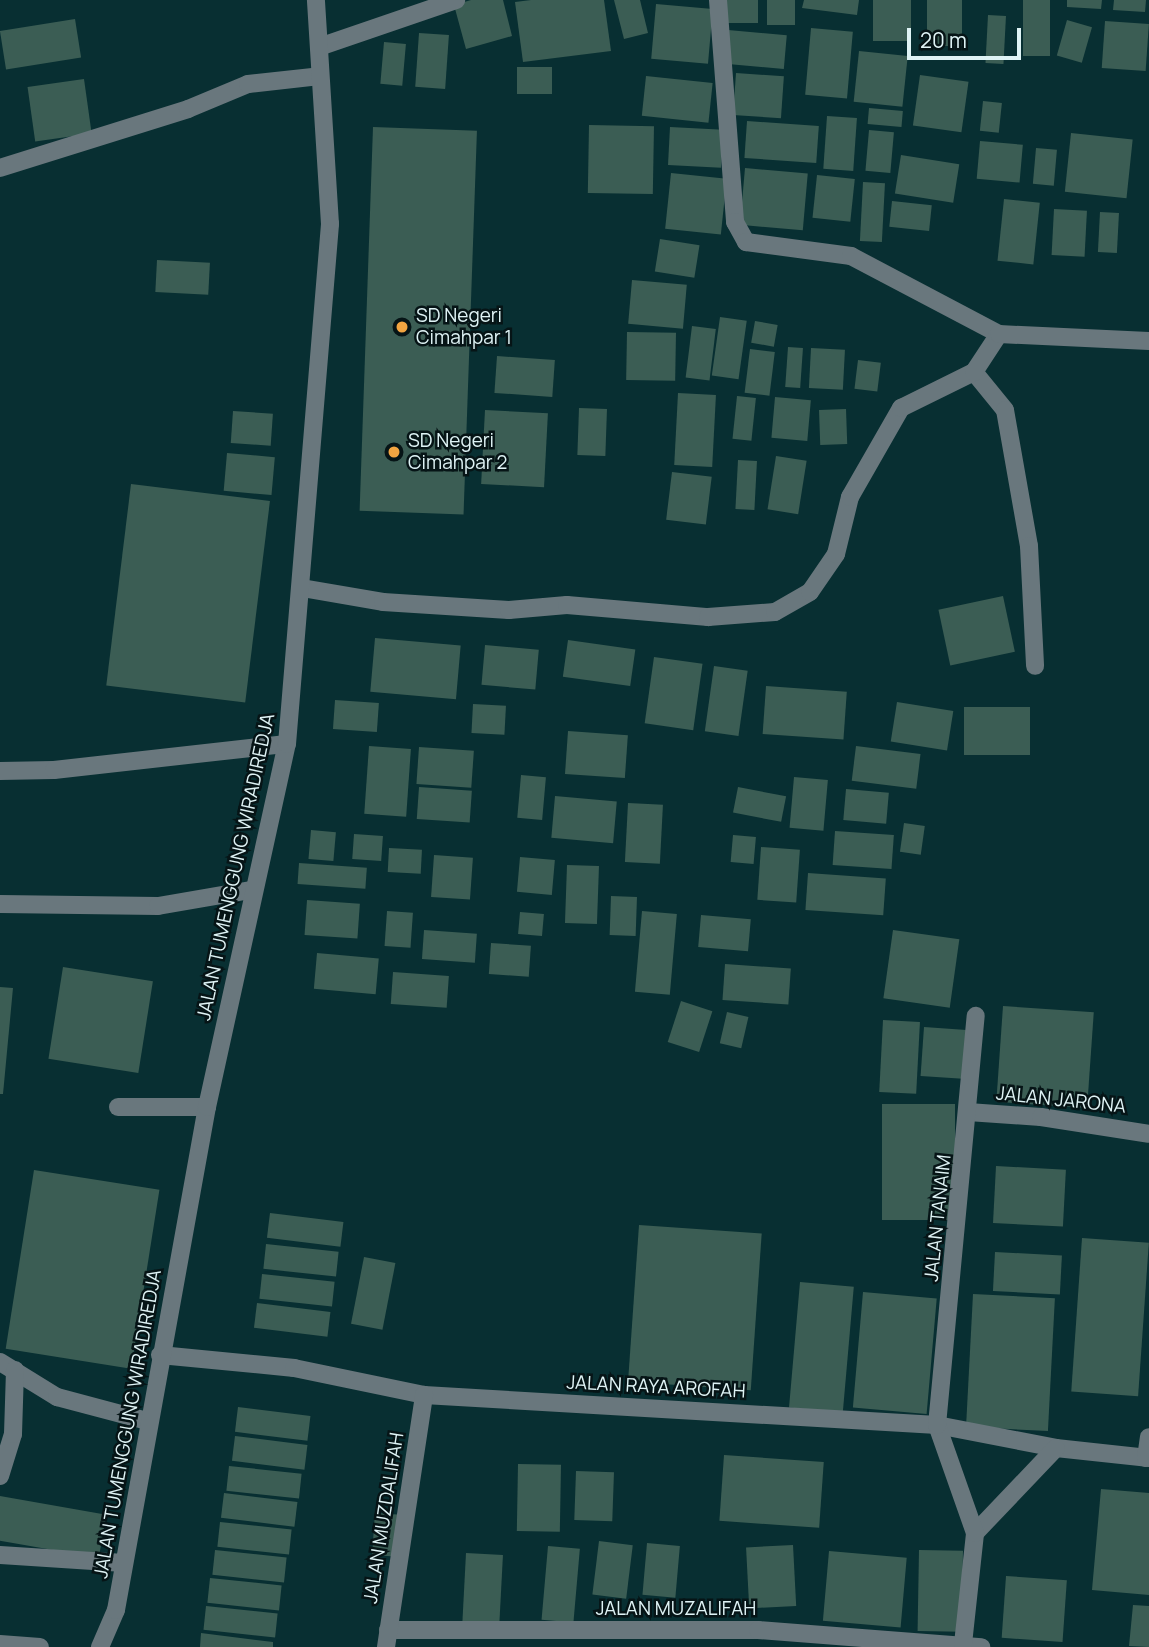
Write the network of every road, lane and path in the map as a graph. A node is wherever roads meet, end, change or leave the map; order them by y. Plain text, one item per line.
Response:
1 (316, 0) edge
2 (456, 0) edge
3 (718, 0) edge
4 (319, 47) junction
5 (320, 76) junction
6 (0, 168) edge
7 (999, 334) junction
8 (1149, 341) edge
9 (974, 372) junction
10 (302, 588) junction
11 (1035, 666) dead end
12 (287, 744) junction
13 (0, 771) edge
14 (251, 890) junction
15 (0, 904) edge
16 (976, 1016) dead end
17 (118, 1107) dead end
18 (207, 1107) junction
19 (968, 1112) junction
20 (1149, 1134) edge
21 (160, 1355) junction
22 (7, 1366) edge
23 (424, 1395) junction
24 (148, 1421) junction
25 (937, 1425) junction
26 (1149, 1437) edge
27 (1056, 1448) junction
28 (1148, 1458) edge
29 (0, 1476) edge
30 (975, 1533) junction
31 (0, 1555) edge
32 (124, 1563) junction
33 (387, 1639) edge
34 (0, 1644) edge
35 (972, 1646) edge
36 (40, 1647) edge
37 (100, 1647) edge

1 - 4 street, JALAN TUMENGGUNG WIRADIREDJA
2 - 4 street
3 - 7 street
4 - 5 street, JALAN TUMENGGUNG WIRADIREDJA
5 - 6 street
5 - 10 street, JALAN TUMENGGUNG WIRADIREDJA
7 - 8 street
7 - 9 street
9 - 10 street
9 - 11 street
10 - 12 street, JALAN TUMENGGUNG WIRADIREDJA
12 - 13 street
12 - 14 street, JALAN TUMENGGUNG WIRADIREDJA
14 - 15 street
14 - 18 street, JALAN TUMENGGUNG WIRADIREDJA
16 - 19 street, JALAN TANAIM
17 - 18 street
18 - 21 street, JALAN TUMENGGUNG WIRADIREDJA
19 - 20 street, JALAN JARONA
19 - 25 street, JALAN TANAIM
21 - 23 street, JALAN RAYA AROFAH
21 - 24 street, JALAN TUMENGGUNG WIRADIREDJA
22 - 24 street
22 - 29 street
23 - 25 street, JALAN RAYA AROFAH
23 - 33 street, JALAN MUZDALIFAH
24 - 32 street, JALAN TUMENGGUNG WIRADIREDJA
25 - 27 street, JALAN RAYA AROFAH
25 - 30 street
26 - 28 street
27 - 28 street, JALAN RAYA AROFAH
27 - 30 street
30 - 35 street
31 - 32 street
32 - 37 street, JALAN TUMENGGUNG WIRADIREDJA
33 - 35 street, JALAN MUZALIFAH
34 - 36 street

